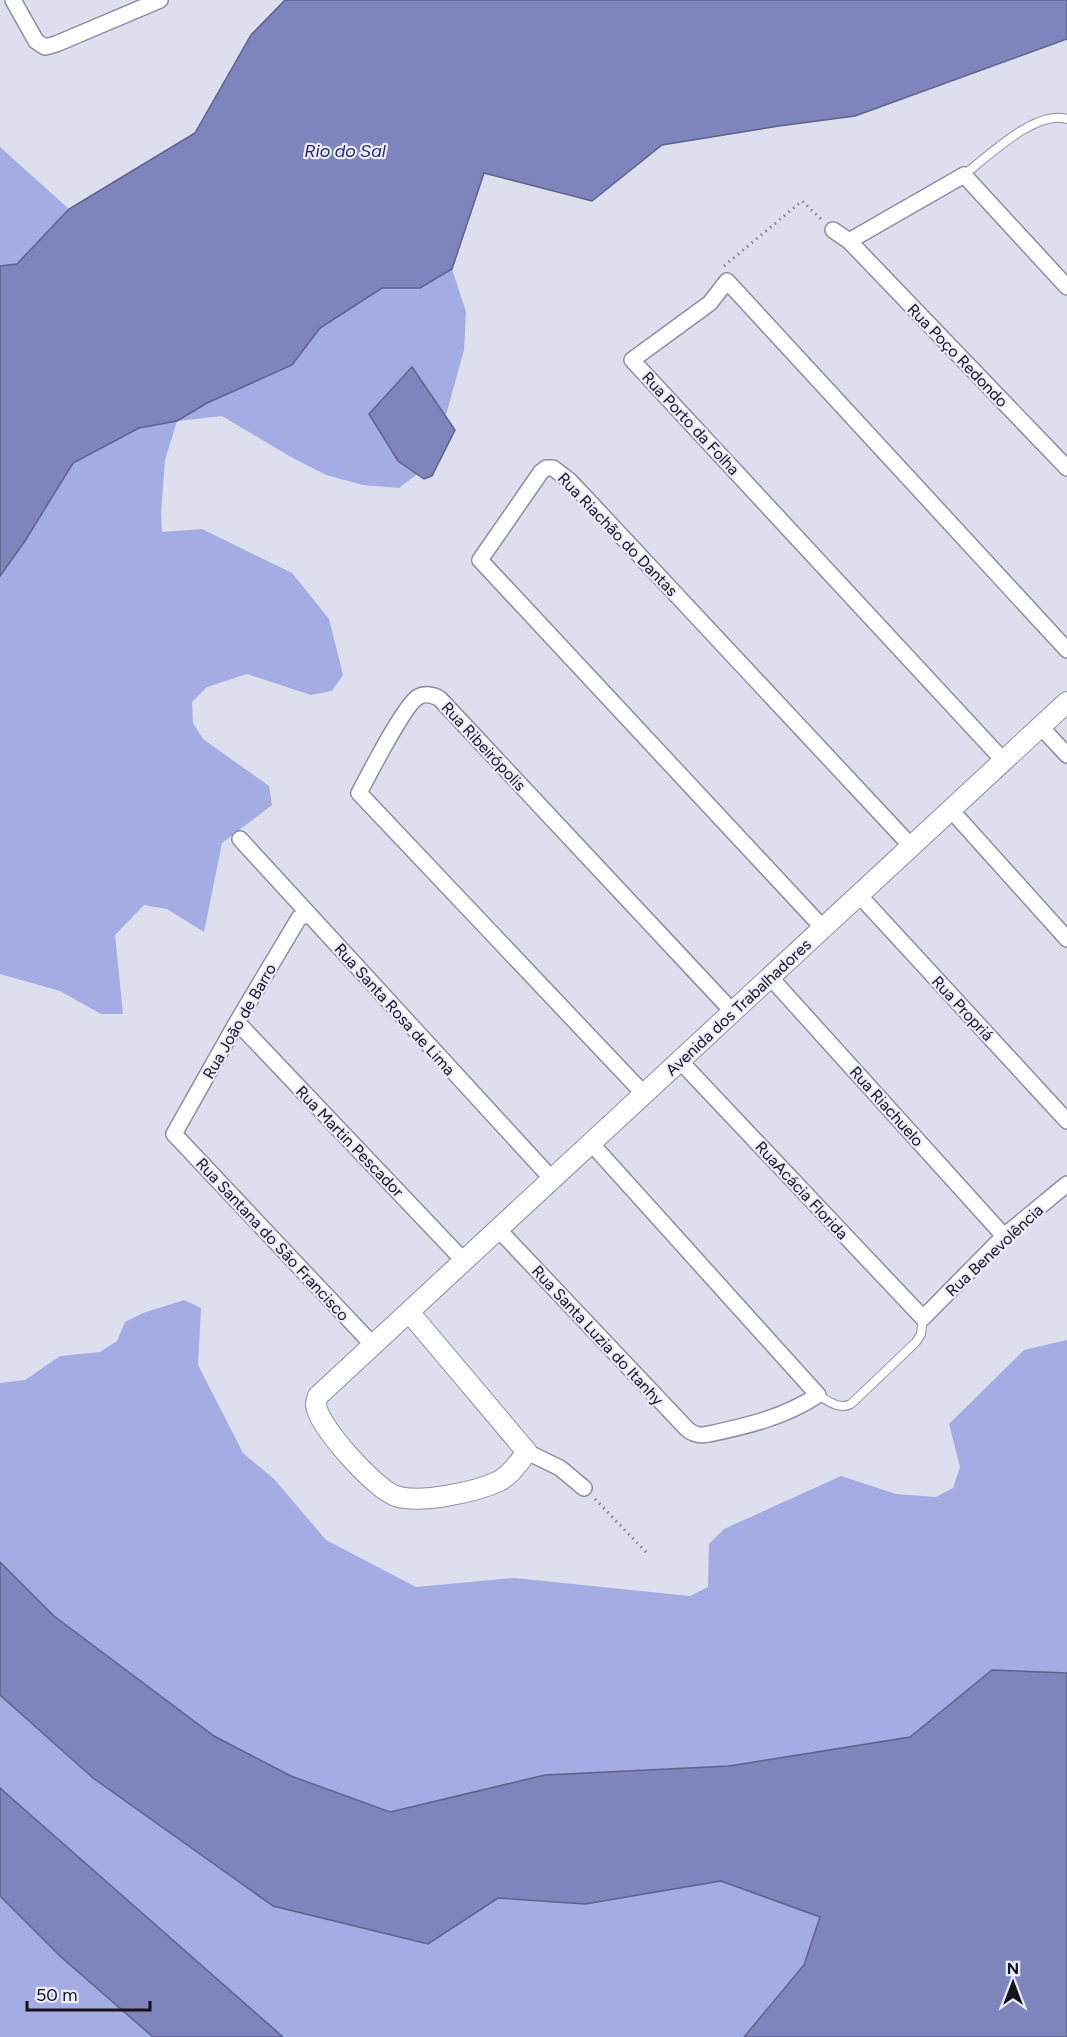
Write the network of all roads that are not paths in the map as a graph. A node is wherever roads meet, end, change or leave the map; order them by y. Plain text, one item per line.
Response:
1 (13, 0) edge
2 (160, 0) edge
3 (1067, 119) edge
4 (964, 175) junction
5 (833, 230) road end
6 (849, 241) junction
7 (1067, 287) edge
8 (1067, 468) edge
9 (1067, 650) edge
10 (1067, 702) edge
11 (1040, 726) junction
12 (1067, 755) edge
13 (1003, 760) junction
14 (951, 810) junction
15 (240, 839) dead end
16 (911, 846) junction
17 (859, 895) junction
18 (309, 914) junction
19 (823, 928) junction
20 (1067, 939) edge
21 (770, 977) junction
22 (732, 1011) junction
23 (237, 1022) junction
24 (681, 1062) junction
25 (643, 1093) junction
26 (1067, 1121) edge
27 (174, 1134) joint
28 (590, 1142) junction
29 (551, 1178) junction
30 (1067, 1184) edge
31 (498, 1229) junction
32 (1005, 1236) junction
33 (463, 1260) junction
34 (409, 1312) junction
35 (923, 1318) junction
36 (372, 1344) junction
37 (818, 1395) junction
38 (528, 1452) junction
39 (584, 1488) road end

1 - 2 street
3 - 4 lane
4 - 6 street
4 - 7 street
5 - 6 street, Rua Poço Redondo
6 - 8 street, Rua Poço Redondo
9 - 13 street, Rua Porto da Folha
10 - 11 street, Avenida dos Trabalhadores
11 - 12 street
11 - 13 street, Avenida dos Trabalhadores
13 - 14 street, Avenida dos Trabalhadores
14 - 16 street, Avenida dos Trabalhadores
14 - 20 street
15 - 18 street, Rua Santa Rosa de Lima
16 - 17 street, Avenida dos Trabalhadores
16 - 19 street, Rua Riachão do Dantas
17 - 19 street, Avenida dos Trabalhadores
17 - 26 street, Rua Propriá
18 - 23 street, Rua João de Barro
18 - 29 street, Rua Santa Rosa de Lima
19 - 21 street, Avenida dos Trabalhadores
21 - 22 street, Avenida dos Trabalhadores
21 - 32 street, Rua Riachuelo
22 - 24 street, Avenida dos Trabalhadores
22 - 25 street, Rua Ribeirópolis
23 - 27 street, Rua João de Barro
23 - 33 street, Rua Martin Pescador
24 - 25 street, Avenida dos Trabalhadores
24 - 35 street, RuaAcácia Florida
25 - 28 street, Avenida dos Trabalhadores
27 - 36 street, Rua Santana do São Francisco
28 - 29 street, Avenida dos Trabalhadores
28 - 37 street
29 - 31 street, Avenida dos Trabalhadores
30 - 32 street, Rua Benevolência
31 - 33 street, Avenida dos Trabalhadores
31 - 37 street, Rua Santa Luzia do Itanhy
32 - 35 street, Rua Benevolência
33 - 34 street, Avenida dos Trabalhadores
34 - 36 street, Avenida dos Trabalhadores
34 - 38 street
35 - 37 lane
36 - 38 street, Avenida dos Trabalhadores
38 - 39 street

